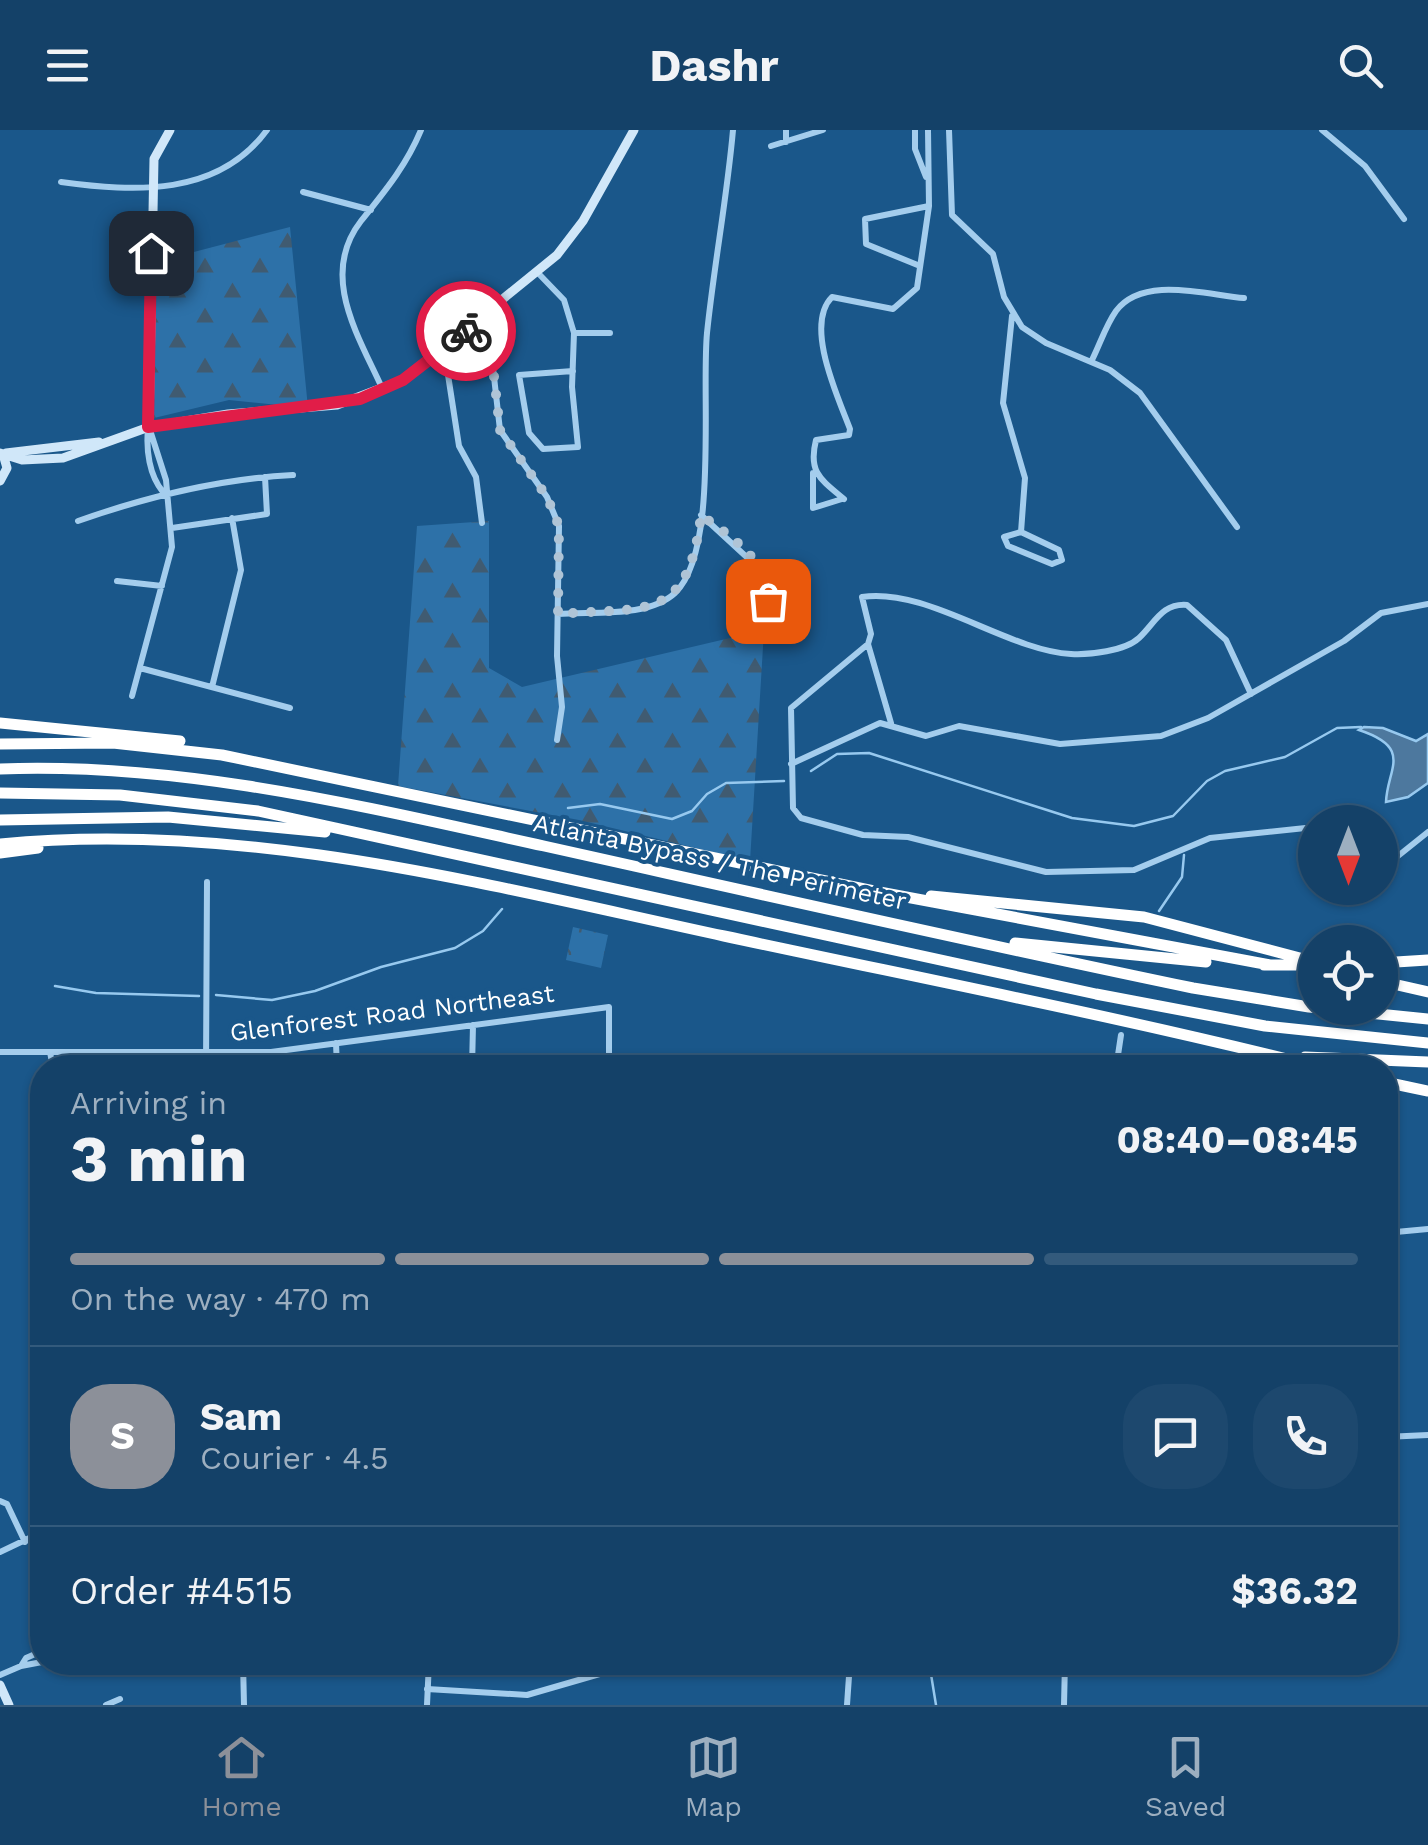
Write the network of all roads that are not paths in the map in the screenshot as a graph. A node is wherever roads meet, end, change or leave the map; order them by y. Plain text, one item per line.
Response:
1 (170, 130) edge
2 (267, 130) edge
3 (421, 130) edge
4 (634, 130) edge
5 (734, 130) edge
6 (786, 130) edge
7 (823, 130) edge
8 (915, 130) edge
9 (928, 130) edge
10 (949, 130) edge
11 (1322, 130) edge
12 (786, 142) junction
13 (771, 146) dead end
14 (60, 182) dead end
15 (929, 182) junction
16 (152, 185) junction
17 (302, 192) dead end
18 (929, 206) junction
19 (371, 210) junction
20 (1404, 220) dead end
21 (920, 266) junction
22 (538, 273) junction
23 (1244, 298) dead end
24 (487, 314) junction
25 (1012, 314) junction
26 (610, 333) dead end
27 (574, 334) junction
28 (444, 349) junction
29 (1092, 360) junction
30 (573, 371) junction
31 (383, 390) junction
32 (148, 427) junction
33 (1, 455) edge
34 (813, 473) junction
35 (293, 475) dead end
36 (265, 477) junction
37 (0, 481) edge
38 (164, 494) junction
39 (701, 515) junction
40 (232, 518) junction
41 (78, 521) dead end
42 (482, 523) dead end
43 (1238, 527) dead end
44 (171, 528) junction
45 (1020, 532) junction
46 (117, 580) dead end
47 (162, 586) junction
48 (768, 601) dead end
49 (1428, 604) edge
50 (558, 614) junction
51 (868, 644) junction
52 (140, 668) junction
53 (212, 687) junction
54 (1251, 694) junction
55 (132, 696) dead end
56 (290, 708) dead end
57 (0, 723) edge
58 (891, 723) junction
59 (557, 740) dead end
60 (0, 744) edge
61 (791, 764) junction
62 (0, 769) edge
63 (324, 779) junction
64 (0, 793) edge
65 (0, 820) edge
66 (1298, 828) edge
67 (1428, 832) edge
68 (102, 839) junction
69 (394, 841) junction
70 (0, 844) edge
71 (0, 853) edge
72 (1398, 856) edge
73 (207, 882) dead end
74 (874, 891) junction
75 (966, 940) junction
76 (1298, 959) edge
77 (1298, 964) edge
78 (1270, 965) junction
79 (1398, 985) edge
80 (1428, 992) edge
81 (1428, 1019) edge
82 (472, 1025) junction
83 (1120, 1035) dead end
84 (336, 1043) junction
85 (1428, 1043) edge
86 (0, 1052) edge
87 (50, 1052) junction
88 (206, 1052) junction
89 (51, 1055) edge
90 (336, 1055) edge
91 (472, 1055) edge
92 (608, 1055) edge
93 (1118, 1055) edge
94 (1271, 1055) edge
95 (1398, 1061) edge
96 (1428, 1062) edge
97 (1398, 1085) edge
98 (1428, 1091) edge
99 (1428, 1228) edge
100 (1398, 1231) edge
101 (1428, 1436) edge
102 (1398, 1437) edge
103 (0, 1501) edge
104 (30, 1539) edge
105 (25, 1542) junction
106 (0, 1552) edge
107 (30, 1656) edge
108 (30, 1664) edge
109 (21, 1666) junction
110 (0, 1675) edge
111 (244, 1675) edge
112 (428, 1675) edge
113 (591, 1675) edge
114 (849, 1675) edge
115 (1065, 1675) edge
116 (0, 1685) edge
117 (427, 1689) junction
118 (120, 1699) dead end
119 (8, 1705) edge
120 (106, 1705) edge
121 (244, 1705) edge
122 (427, 1705) edge
123 (847, 1705) edge
124 (1064, 1705) edge

1 - 16 main road
2 - 16 street
3 - 19 street
4 - 22 main road
5 - 39 street
6 - 12 street
7 - 12 street
8 - 15 street
9 - 15 street
10 - 25 street
11 - 20 street
12 - 13 street
14 - 16 street
15 - 18 street
16 - 32 main road
17 - 19 street
18 - 21 street
18 - 21 street
19 - 31 street
21 - 34 street
22 - 24 main road
22 - 27 street
23 - 29 street
24 - 28 main road
24 - 50 street
25 - 29 street
25 - 45 street
26 - 27 street
27 - 30 street
28 - 31 main road
28 - 42 street
29 - 43 street
30 - 30 street
31 - 32 main road
32 - 33 main road
32 - 38 street
33 - 37 main road
34 - 34 street
35 - 36 street
36 - 38 street
36 - 40 street
38 - 41 street
38 - 44 street
39 - 48 street
39 - 50 street
40 - 44 street
40 - 53 street
44 - 47 street
45 - 45 street
46 - 47 street
47 - 52 street
49 - 54 street
50 - 59 street
51 - 54 street
51 - 58 street
51 - 61 street
52 - 53 street
52 - 55 street
53 - 56 street
54 - 58 street
57 - 63 highway
58 - 61 street
60 - 63 highway
61 - 66 street
62 - 75 highway, Atlanta Bypass / The Perimeter
63 - 74 highway
64 - 69 highway, Atlanta Bypass / The Perimeter
65 - 69 highway
67 - 72 street
68 - 70 highway
68 - 71 highway
68 - 94 highway
69 - 85 highway, Atlanta Bypass / The Perimeter
73 - 88 street
74 - 76 highway
74 - 78 highway
75 - 78 highway
75 - 81 highway, Atlanta Bypass / The Perimeter
77 - 78 highway
79 - 80 highway
82 - 84 street, Glenforest Road Northeast
82 - 91 street
82 - 92 street, Glenforest Road Northeast
83 - 93 street
84 - 88 street, Glenforest Road Northeast
84 - 90 street
86 - 87 street, Glenforest Road Northeast
87 - 88 street, Glenforest Road Northeast
87 - 89 street
95 - 96 highway
97 - 98 highway
99 - 100 street
101 - 102 street
103 - 105 street
104 - 105 street
105 - 106 street
107 - 109 street
108 - 109 street
109 - 110 street
111 - 121 street
112 - 117 street
113 - 117 street
114 - 123 street
115 - 124 street
116 - 119 main road
117 - 122 street
118 - 120 street

